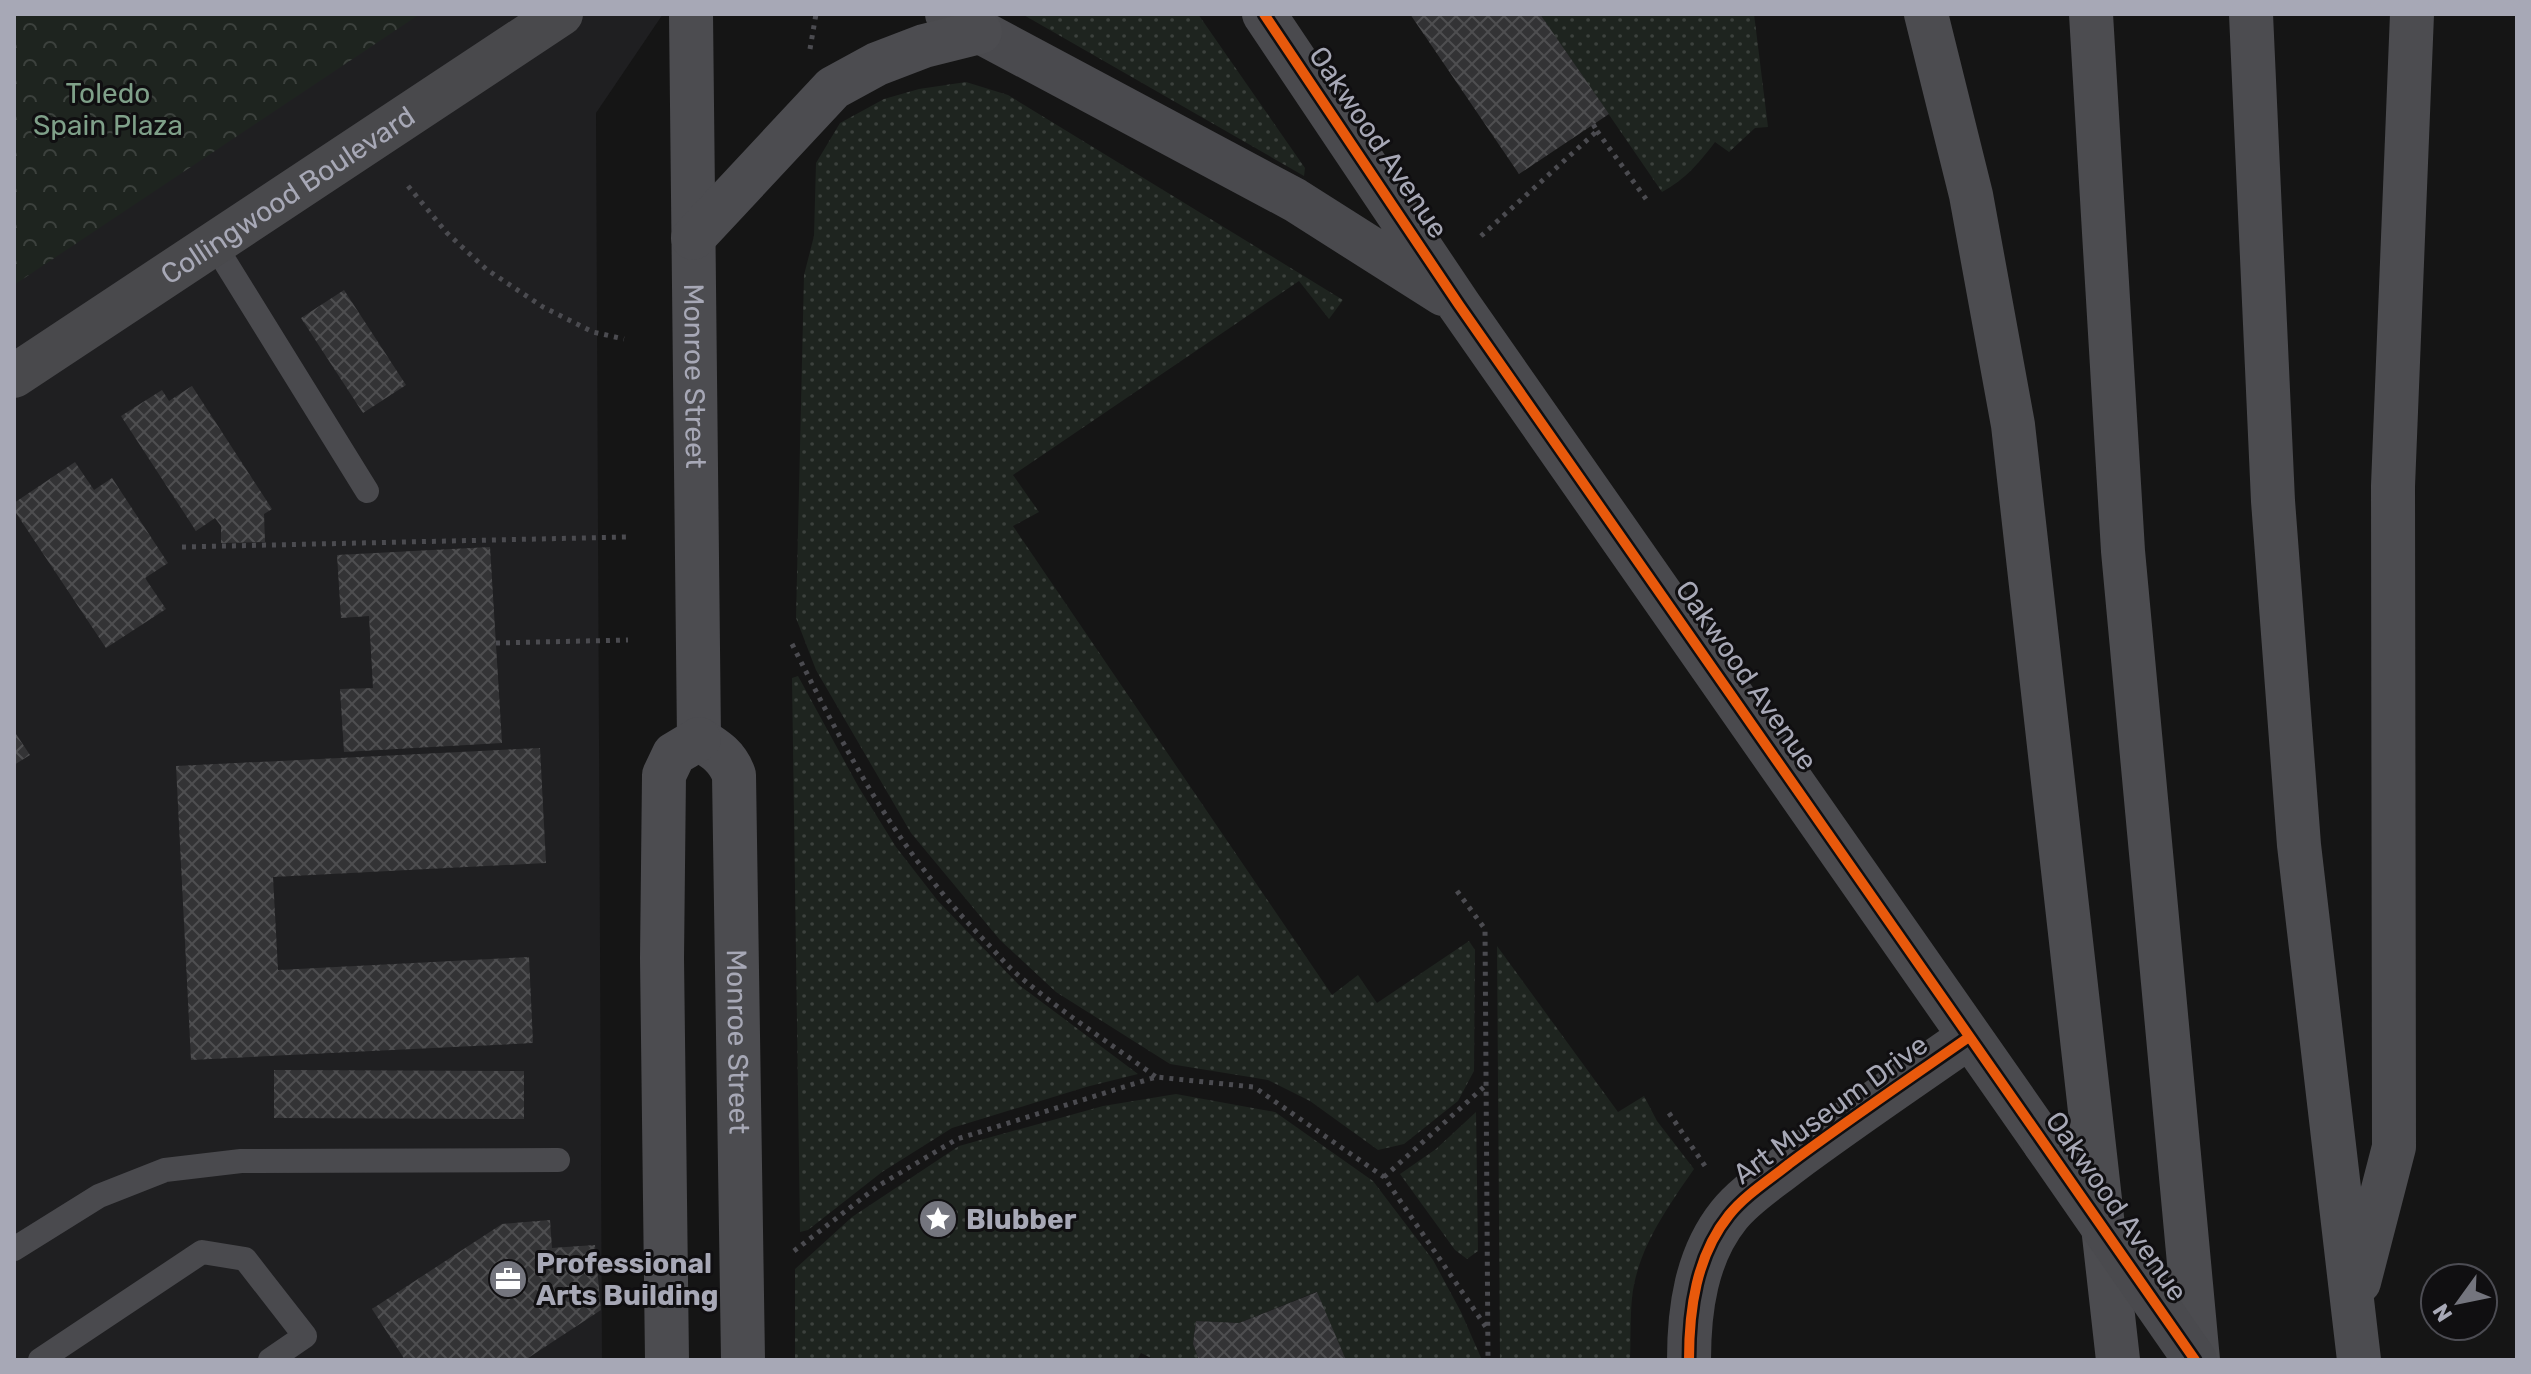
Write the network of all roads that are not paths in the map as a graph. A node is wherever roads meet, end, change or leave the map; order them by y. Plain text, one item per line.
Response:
1 (561, 14) edge
2 (691, 14) edge
3 (1264, 14) edge
4 (1926, 14) edge
5 (2091, 14) edge
6 (2251, 14) edge
7 (2412, 14) edge
8 (964, 23) edge
9 (693, 238) junction
10 (214, 244) junction
11 (1459, 305) junction
12 (14, 376) edge
13 (367, 491) dead end
14 (699, 739) junction
15 (1969, 1037) junction
16 (558, 1160) dead end
17 (14, 1249) edge
18 (2353, 1304) junction
19 (40, 1360) edge
20 (270, 1360) edge
21 (667, 1360) edge
22 (743, 1360) edge
23 (1689, 1360) edge
24 (2118, 1360) edge
25 (2197, 1360) edge
26 (2359, 1360) edge

1 - 10 main road, Collingwood Boulevard
2 - 9 main road, Monroe Street
3 - 11 street, Oakwood Avenue
4 - 24 main road
5 - 25 main road
6 - 18 main road
7 - 18 main road
8 - 9 main road
8 - 11 street, Oakwood Avenue
9 - 14 main road, Monroe Street
10 - 12 main road, Collingwood Boulevard
10 - 13 lane
11 - 15 street, Oakwood Avenue
14 - 21 main road
14 - 22 main road, Monroe Street
15 - 23 street, Art Museum Drive
15 - 25 street, Oakwood Avenue, bridge
16 - 17 lane
18 - 26 main road
19 - 20 lane

